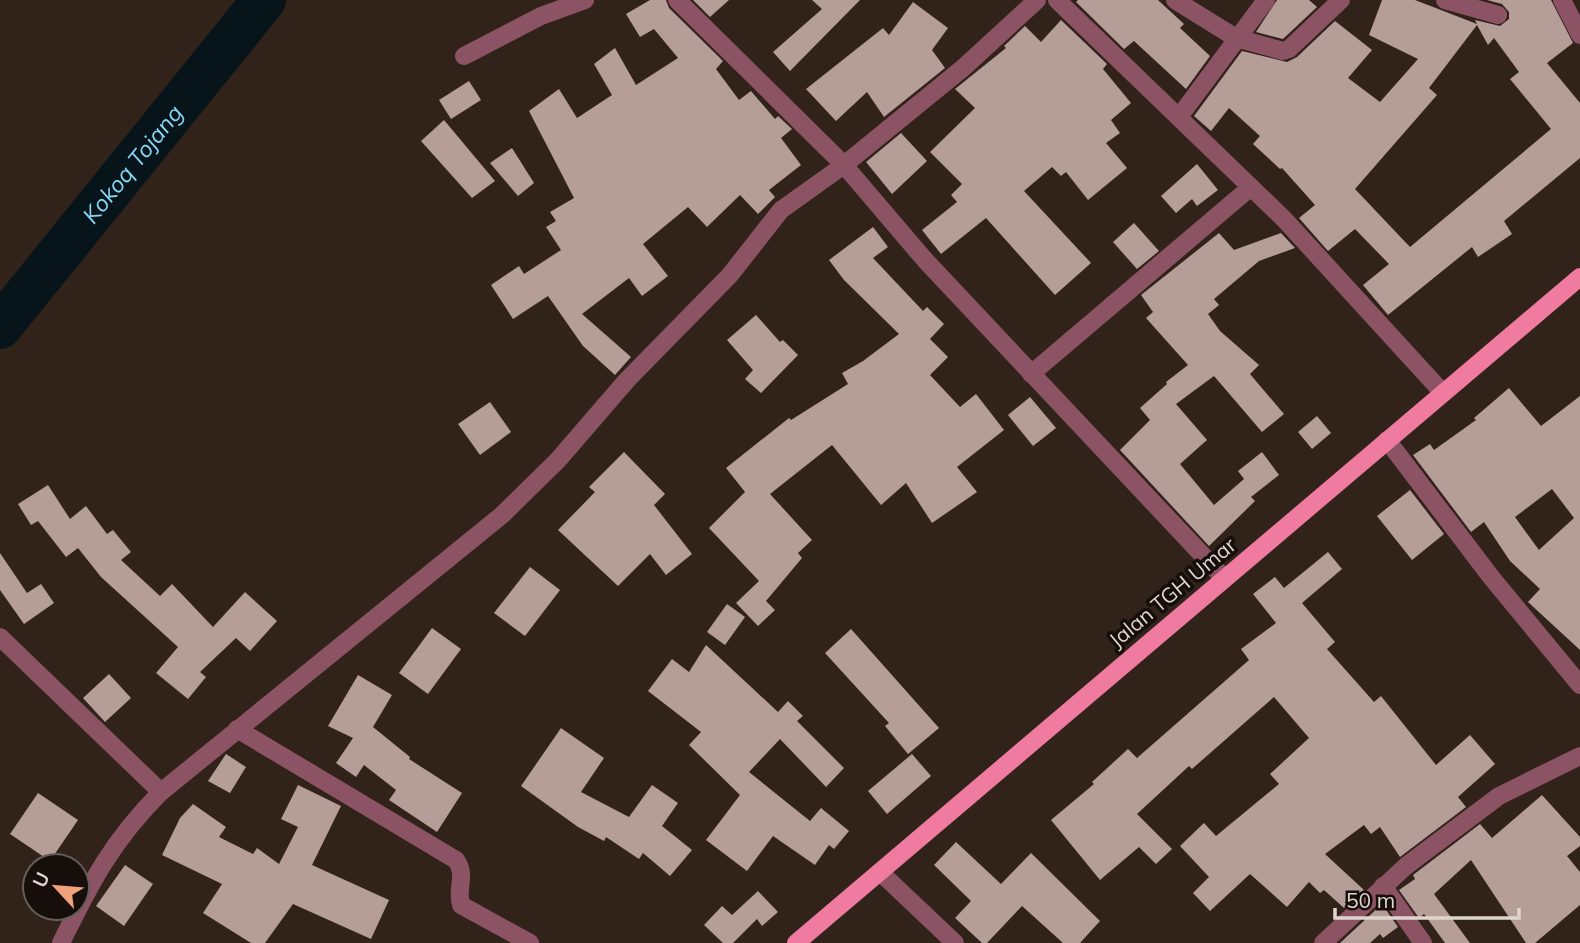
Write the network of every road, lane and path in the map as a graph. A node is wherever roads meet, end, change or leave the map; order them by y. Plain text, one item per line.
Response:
1 (585, 0) edge
2 (677, 0) edge
3 (1037, 0) edge
4 (1057, 0) edge
5 (1175, 0) edge
6 (1266, 0) edge
7 (1341, 0) edge
8 (1445, 0) edge
9 (1562, 0) edge
10 (1498, 15) dead end
11 (1580, 35) edge
12 (1236, 38) junction
13 (464, 56) dead end
14 (1179, 117) junction
15 (844, 165) junction
16 (1251, 187) junction
17 (1580, 277) edge
18 (1031, 374) junction
19 (1443, 393) junction
20 (1387, 440) junction
21 (1224, 578) junction
22 (0, 637) edge
23 (1580, 685) edge
24 (236, 729) junction
25 (1580, 756) edge
26 (161, 792) junction
27 (880, 872) junction
28 (1383, 886) junction
29 (61, 943) edge
30 (530, 943) edge
31 (796, 943) edge
32 (955, 943) edge
33 (1323, 943) edge
34 (1423, 943) edge

1 - 13 street
2 - 15 street
3 - 15 street
4 - 14 street
5 - 12 street
6 - 12 street
7 - 12 street
8 - 10 street
9 - 11 street
12 - 14 street
14 - 16 street
15 - 18 street
15 - 24 street
16 - 18 street
16 - 19 street
17 - 19 main road, Jalan TGH Umar
18 - 21 street
19 - 20 main road, Jalan TGH Umar
20 - 21 main road, Jalan TGH Umar
20 - 23 street
21 - 27 main road, Jalan TGH Umar
22 - 26 street
24 - 26 street
24 - 30 street
25 - 28 street
26 - 29 street
27 - 31 main road, Jalan TGH Umar
27 - 32 street
28 - 33 street
28 - 34 street

